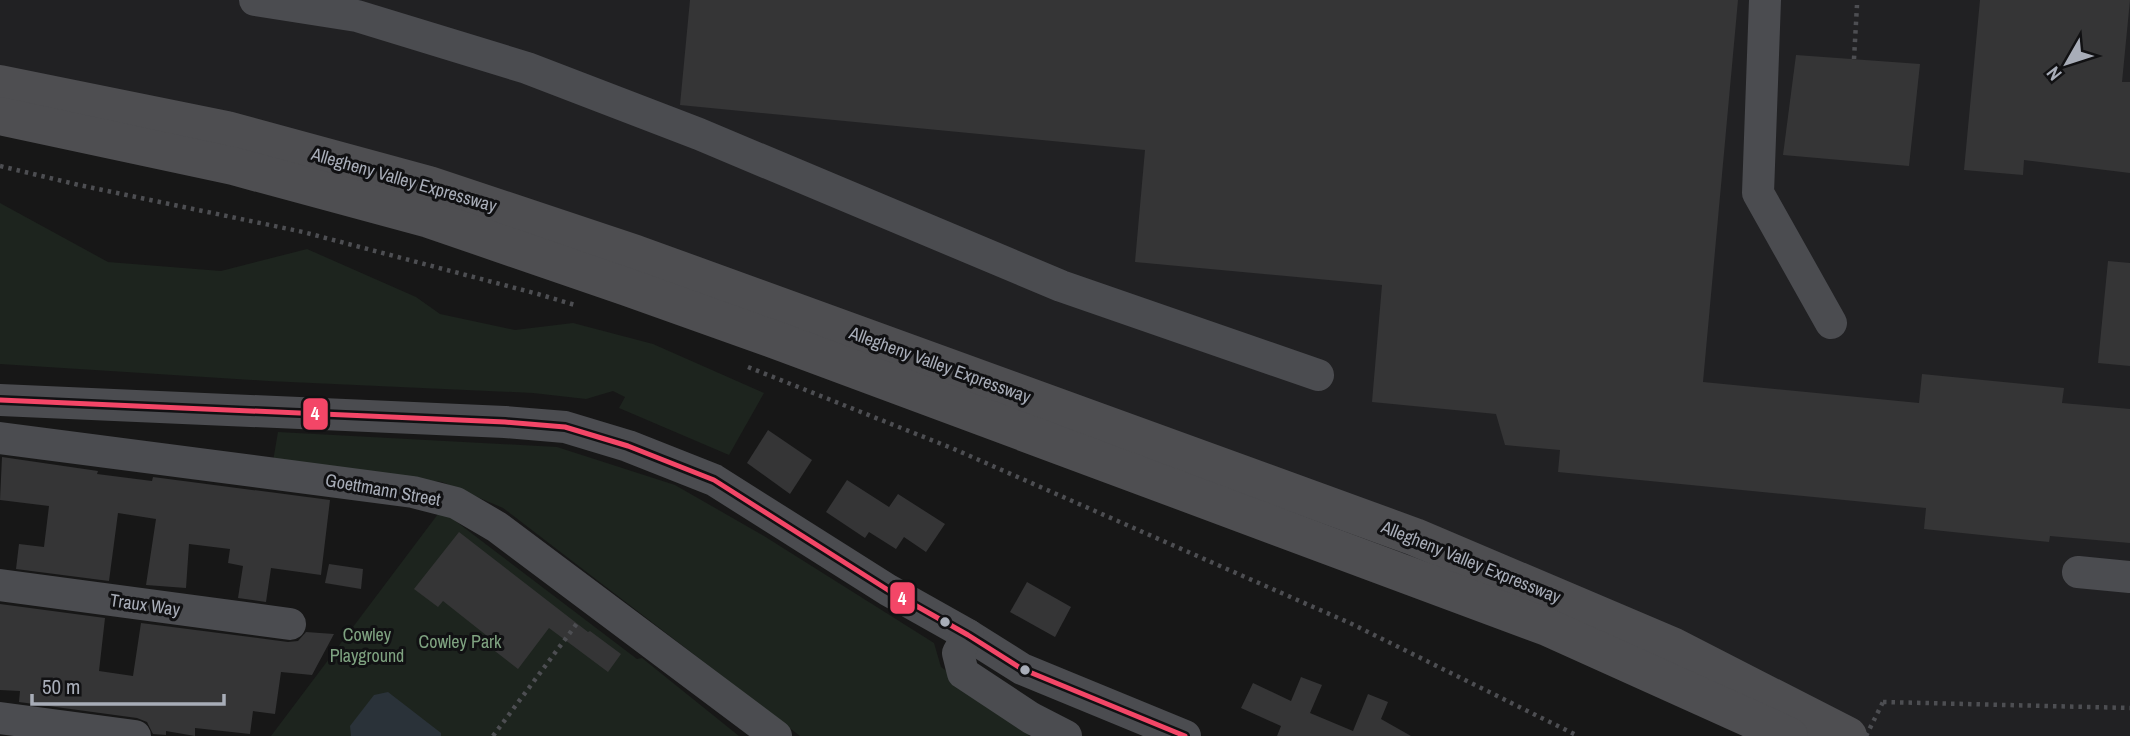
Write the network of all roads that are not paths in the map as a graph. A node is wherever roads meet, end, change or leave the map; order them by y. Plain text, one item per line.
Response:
1 (255, 0) edge
2 (1765, 0) edge
3 (0, 84) edge
4 (0, 116) edge
5 (1830, 323) dead end
6 (1318, 375) dead end
7 (0, 400) edge
8 (0, 438) edge
9 (2078, 572) dead end
10 (2130, 577) edge
11 (0, 585) edge
12 (290, 624) dead end
13 (1547, 627) junction
14 (968, 635) junction
15 (0, 718) edge
16 (1793, 722) edge
17 (1872, 725) edge
18 (135, 736) edge
19 (776, 736) edge
20 (1066, 736) edge
21 (1185, 736) edge
22 (1728, 736) edge
23 (1848, 736) edge

1 - 6 street
2 - 5 street
3 - 16 highway, Allegheny Valley Expressway
4 - 13 highway, Allegheny Valley Expressway
7 - 14 street
8 - 19 street, Goettmann Street
9 - 10 street
11 - 12 street, Traux Way
13 - 16 highway, Allegheny Valley Expressway
13 - 22 highway
14 - 20 street
14 - 21 street
15 - 18 street
16 - 17 highway
16 - 23 highway, Allegheny Valley Expressway

